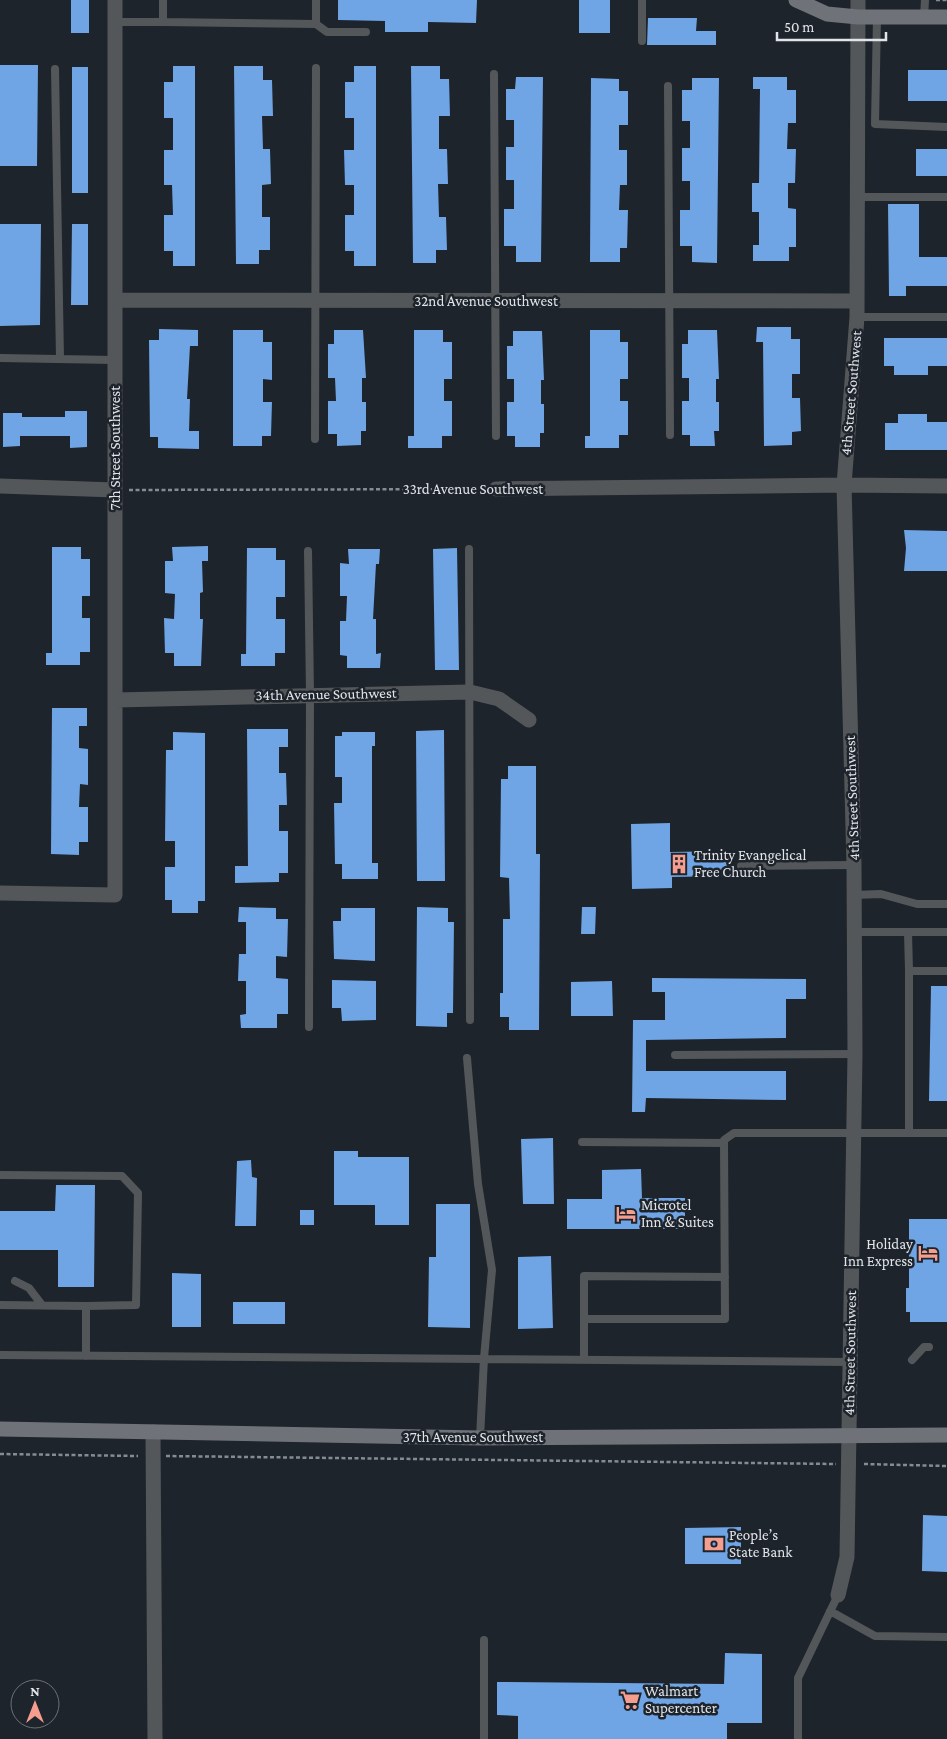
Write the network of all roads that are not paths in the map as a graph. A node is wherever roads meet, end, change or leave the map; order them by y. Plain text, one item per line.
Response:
1 (115, 0) edge
2 (163, 0) edge
3 (316, 0) edge
4 (642, 0) edge
5 (796, 0) edge
6 (858, 0) edge
7 (925, 0) edge
8 (858, 17) junction
9 (877, 17) junction
10 (924, 17) junction
11 (947, 17) edge
12 (115, 22) junction
13 (163, 22) junction
14 (316, 24) junction
15 (366, 32) dead end
16 (642, 41) dead end
17 (316, 68) dead end
18 (55, 69) dead end
19 (494, 74) dead end
20 (668, 86) dead end
21 (947, 126) edge
22 (857, 197) junction
23 (947, 197) edge
24 (115, 300) junction
25 (316, 300) junction
26 (495, 300) junction
27 (670, 301) junction
28 (857, 301) junction
29 (857, 317) junction
30 (947, 318) edge
31 (0, 358) edge
32 (60, 359) junction
33 (114, 360) junction
34 (670, 435) dead end
35 (496, 436) dead end
36 (315, 439) dead end
37 (844, 485) junction
38 (0, 486) edge
39 (947, 486) edge
40 (496, 489) road end
41 (115, 490) junction
42 (469, 549) dead end
43 (308, 551) dead end
44 (470, 692) junction
45 (310, 694) junction
46 (116, 700) junction
47 (529, 720) dead end
48 (854, 865) junction
49 (741, 866) dead end
50 (0, 893) edge
51 (854, 896) junction
52 (947, 904) edge
53 (854, 932) junction
54 (908, 932) junction
55 (947, 932) edge
56 (909, 971) junction
57 (947, 971) edge
58 (470, 1020) dead end
59 (309, 1027) dead end
60 (855, 1054) junction
61 (676, 1055) dead end
62 (466, 1058) dead end
63 (855, 1133) junction
64 (909, 1133) junction
65 (947, 1133) edge
66 (582, 1142) dead end
67 (724, 1143) junction
68 (0, 1175) edge
69 (725, 1277) junction
70 (15, 1280) dead end
71 (0, 1305) edge
72 (42, 1305) junction
73 (86, 1306) junction
74 (584, 1319) junction
75 (929, 1347) dead end
76 (0, 1355) edge
77 (86, 1356) junction
78 (484, 1358) junction
79 (584, 1359) junction
80 (912, 1360) dead end
81 (850, 1362) junction
82 (0, 1429) edge
83 (153, 1432) junction
84 (947, 1435) edge
85 (848, 1437) junction
86 (480, 1438) junction
87 (838, 1595) joint
88 (830, 1611) junction
89 (947, 1637) edge
90 (484, 1640) dead end
91 (155, 1739) edge
92 (484, 1739) edge
93 (798, 1739) edge

1 - 12 street, 7th Street Southwest
2 - 13 lane
3 - 14 lane
4 - 16 lane
5 - 8 main road
6 - 8 street, 4th Street Southwest
7 - 10 lane
8 - 9 main road
8 - 22 street, 4th Street Southwest
9 - 10 main road
9 - 21 lane
10 - 11 main road
12 - 13 lane
12 - 24 street, 7th Street Southwest
13 - 14 lane
14 - 15 lane
17 - 25 lane
18 - 32 lane
19 - 26 lane
20 - 27 lane
22 - 23 lane
22 - 28 street, 4th Street Southwest
24 - 25 street, 32nd Avenue Southwest
24 - 33 street, 7th Street Southwest
25 - 26 street, 32nd Avenue Southwest
25 - 36 lane
26 - 27 street, 32nd Avenue Southwest
26 - 35 lane
27 - 28 street, 32nd Avenue Southwest
27 - 34 lane
28 - 29 street, 4th Street Southwest
29 - 30 lane
29 - 37 street, 4th Street Southwest
31 - 32 lane
32 - 33 lane
33 - 41 street, 7th Street Southwest
37 - 39 street, 33rd Avenue Southwest
37 - 40 street, 33rd Avenue Southwest
37 - 48 street, 4th Street Southwest
38 - 41 street
41 - 46 street, 7th Street Southwest
42 - 44 lane
43 - 45 lane
44 - 45 street, 34th Avenue Southwest
44 - 47 street, 34th Avenue Southwest
44 - 58 lane
45 - 46 street, 34th Avenue Southwest
45 - 59 lane
46 - 50 street, 7th Street Southwest
48 - 49 lane
48 - 51 street, 4th Street Southwest
51 - 52 lane
51 - 53 street, 4th Street Southwest
53 - 54 lane
53 - 60 street, 4th Street Southwest
54 - 55 lane
54 - 56 lane
56 - 57 lane
56 - 64 lane
60 - 61 lane
60 - 63 street, 4th Street Southwest
62 - 78 lane
63 - 64 lane
63 - 67 lane
63 - 81 street, 4th Street Southwest
64 - 65 lane
66 - 67 lane
67 - 69 lane
68 - 73 lane
69 - 74 lane
69 - 74 lane
70 - 72 lane
71 - 72 lane
72 - 73 lane
73 - 77 lane
74 - 79 lane
75 - 80 lane
76 - 77 lane
77 - 78 lane
78 - 79 lane
78 - 86 lane
79 - 81 lane
81 - 85 street, 4th Street Southwest
82 - 83 main road, 37th Avenue Southwest
83 - 86 main road, 37th Avenue Southwest
83 - 91 street
84 - 85 main road, 37th Avenue Southwest
85 - 86 main road, 37th Avenue Southwest
85 - 87 street, 4th Street Southwest
87 - 88 lane
88 - 89 lane
88 - 93 lane
90 - 92 lane

